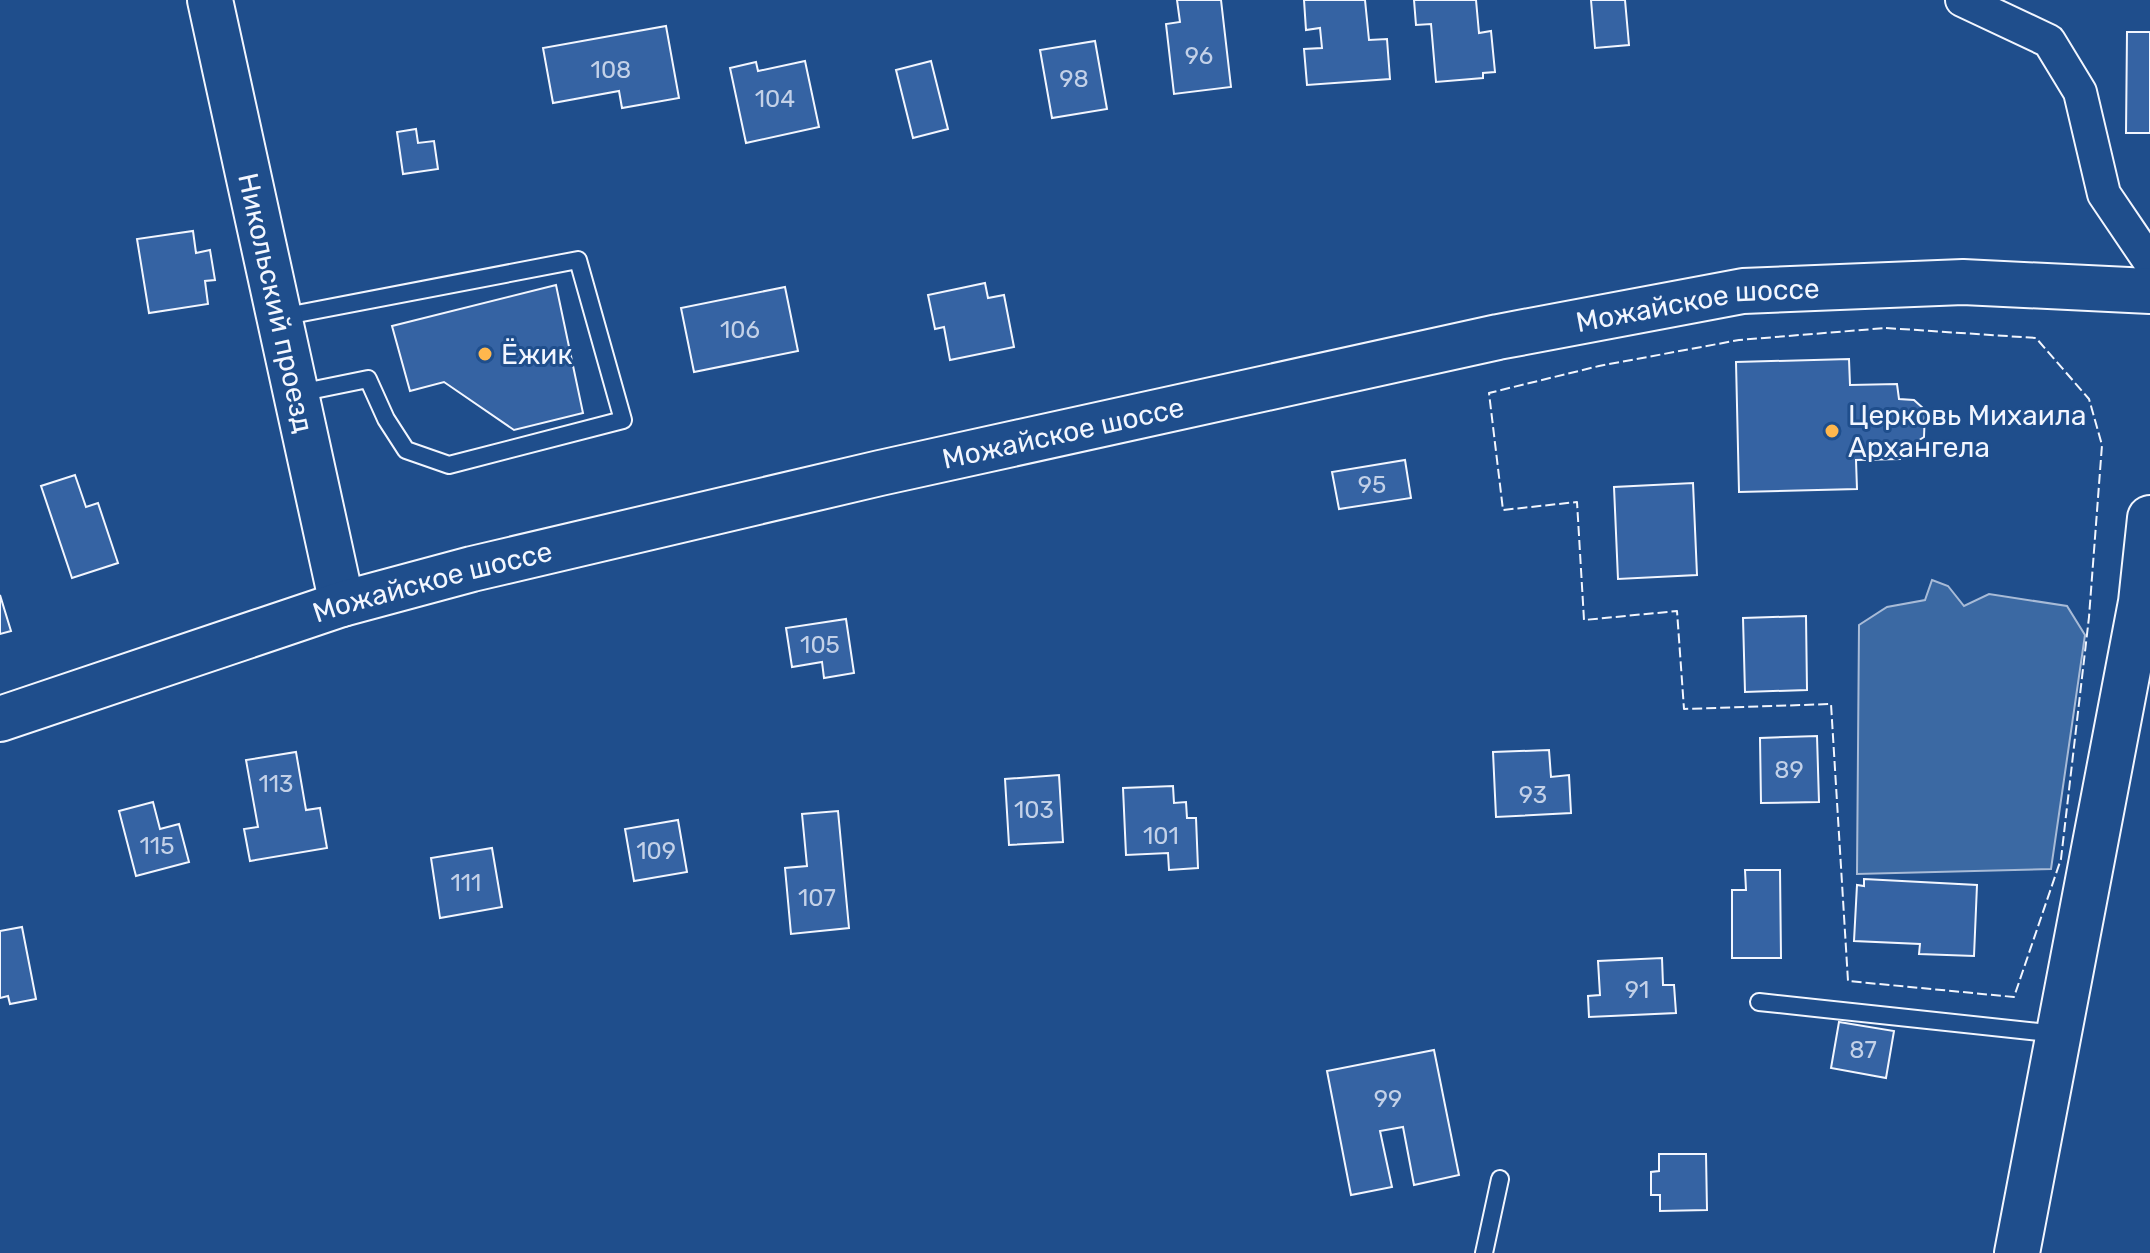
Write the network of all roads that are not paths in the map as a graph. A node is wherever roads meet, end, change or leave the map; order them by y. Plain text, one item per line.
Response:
1 (210, 0) edge
2 (1962, 0) edge
3 (2150, 262) edge
4 (2150, 291) edge
5 (278, 317) junction
6 (293, 394) junction
7 (2150, 518) edge
8 (342, 604) junction
9 (0, 719) edge
10 (1759, 1002) dead end
11 (2058, 1034) junction
12 (1500, 1179) dead end
13 (1484, 1253) edge
14 (2017, 1253) edge

1 - 5 main road, Никольский проезд
2 - 3 street
4 - 8 main road, Можайское шоссе
5 - 6 main road, Никольский проезд
5 - 6 lane
6 - 8 main road, Никольский проезд
7 - 11 main road
8 - 9 main road, Можайское шоссе
10 - 11 lane
11 - 14 main road
12 - 13 lane

